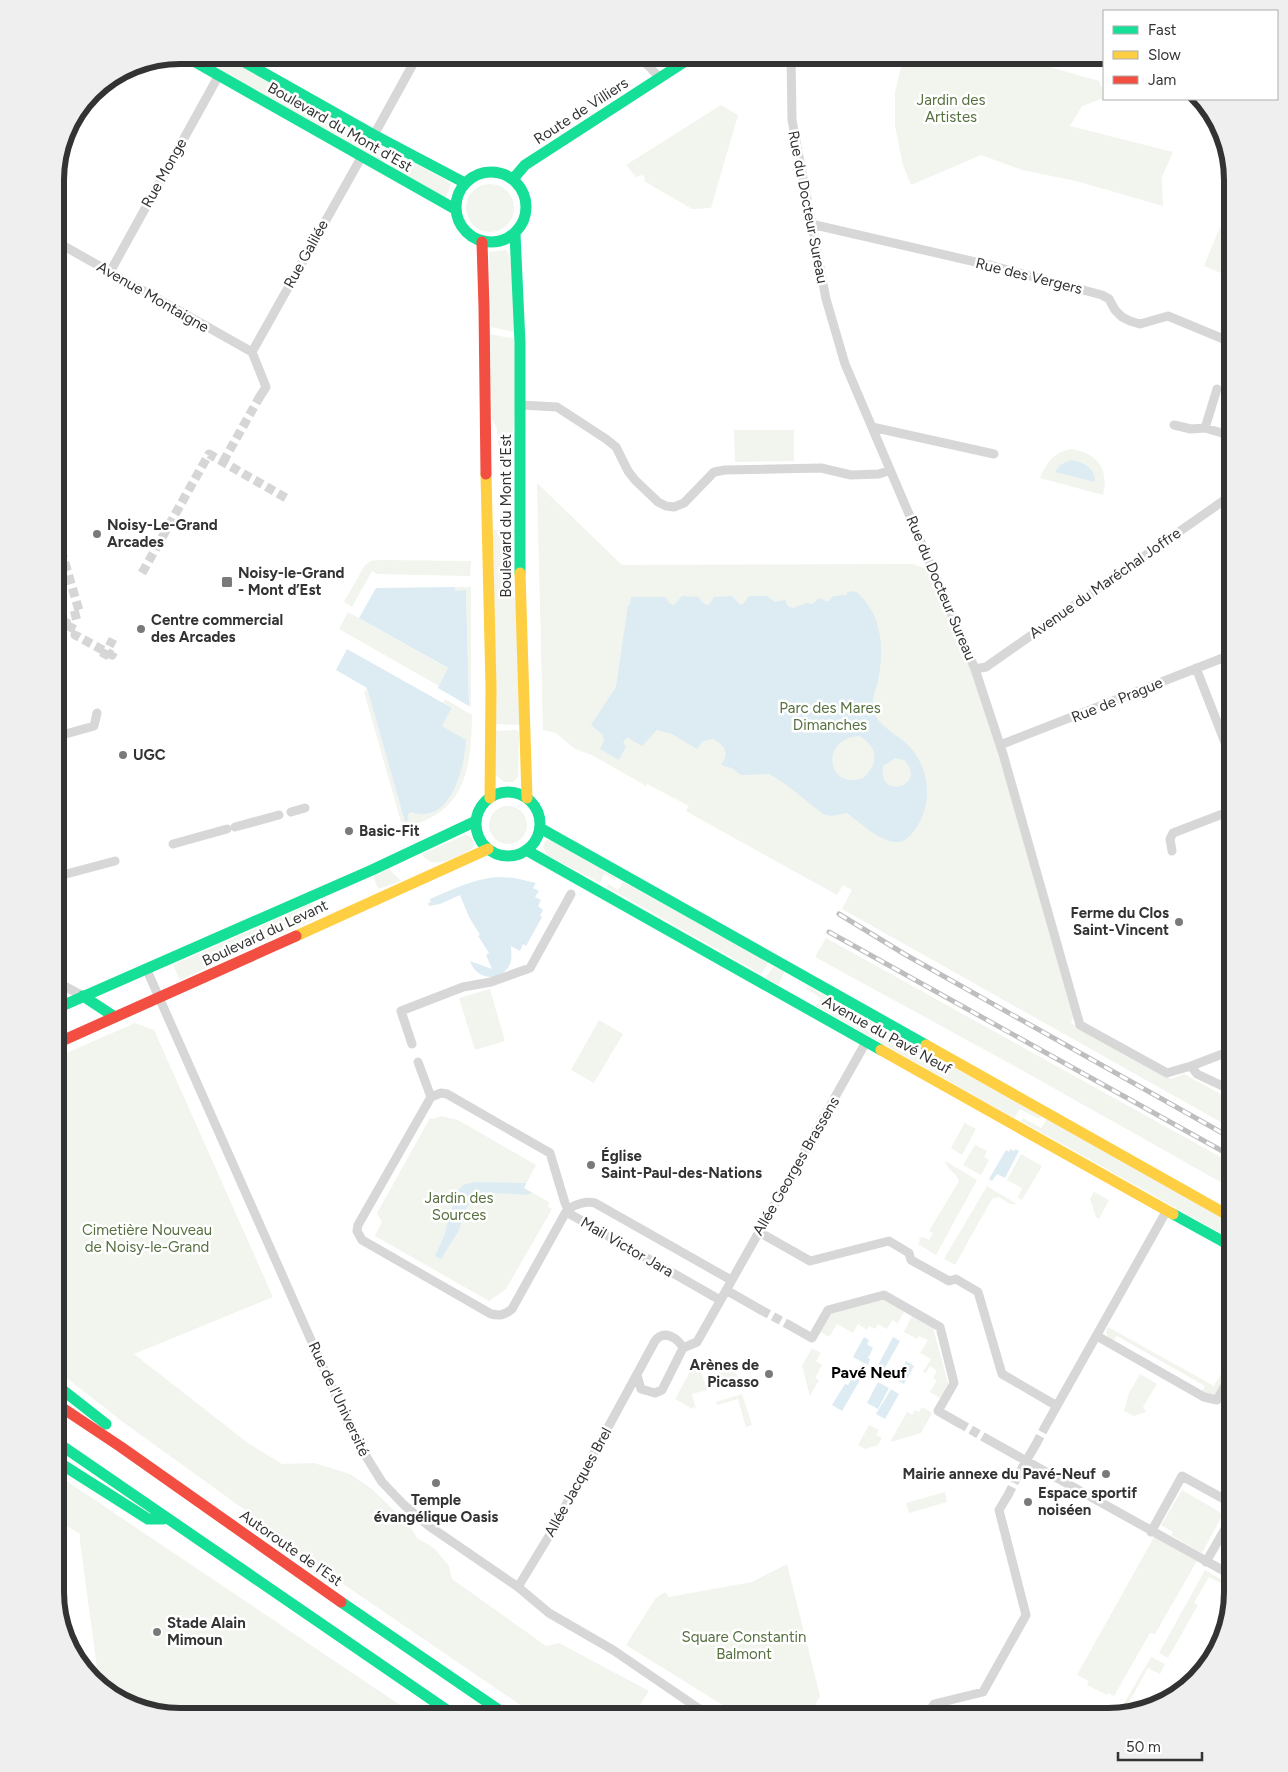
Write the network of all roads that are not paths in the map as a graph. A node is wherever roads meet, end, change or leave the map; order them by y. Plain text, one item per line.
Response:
1 (200, 64) edge
2 (248, 64) edge
3 (413, 64) edge
4 (647, 64) edge
5 (681, 64) edge
6 (791, 64) edge
7 (220, 75) junction
8 (660, 78) junction
9 (374, 135) junction
10 (362, 156) junction
11 (513, 179) junction
12 (464, 183) junction
13 (456, 209) junction
14 (811, 224) junction
15 (515, 234) junction
16 (482, 242) junction
17 (64, 246) edge
18 (110, 272) junction
19 (1224, 339) edge
20 (252, 352) junction
21 (1217, 389) dead end
22 (259, 398) tunnel mouth
23 (521, 405) junction
24 (1174, 425) dead end
25 (872, 427) junction
26 (1205, 428) junction
27 (1224, 434) edge
28 (994, 454) dead end
29 (890, 470) junction
30 (1224, 500) edge
31 (1224, 657) edge
32 (1196, 668) junction
33 (975, 669) junction
34 (97, 713) dead end
35 (64, 734) edge
36 (1224, 740) edge
37 (1000, 745) junction
38 (490, 798) junction
39 (527, 798) junction
40 (305, 808) dead end
41 (291, 812) dead end
42 (1224, 813) edge
43 (279, 815) dead end
44 (476, 821) junction
45 (540, 828) junction
46 (173, 844) dead end
47 (488, 848) junction
48 (526, 850) junction
49 (1172, 851) dead end
50 (115, 861) dead end
51 (64, 875) edge
52 (571, 894) dead end
53 (146, 968) junction
54 (64, 986) edge
55 (83, 996) junction
56 (159, 998) junction
57 (64, 1005) edge
58 (115, 1017) junction
59 (64, 1040) edge
60 (866, 1042) junction
61 (412, 1044) dead end
62 (1224, 1053) edge
63 (418, 1062) dead end
64 (1191, 1066) junction
65 (1224, 1088) edge
66 (431, 1098) junction
67 (567, 1210) junction
68 (1167, 1210) junction
69 (1224, 1213) edge
70 (759, 1232) junction
71 (1224, 1242) edge
72 (731, 1280) junction
73 (726, 1290) junction
74 (720, 1300) junction
75 (762, 1310) tunnel mouth
76 (789, 1325) tunnel mouth
77 (1097, 1336) junction
78 (683, 1348) junction
79 (637, 1375) junction
80 (1224, 1387) edge
81 (64, 1391) edge
82 (1057, 1406) junction
83 (64, 1409) edge
84 (959, 1423) tunnel mouth
85 (1046, 1427) tunnel mouth
86 (986, 1439) tunnel mouth
87 (1036, 1444) tunnel mouth
88 (64, 1447) edge
89 (121, 1447) junction
90 (1026, 1462) junction
91 (64, 1466) edge
92 (1018, 1475) tunnel mouth
93 (1008, 1495) tunnel mouth
94 (1224, 1499) edge
95 (170, 1520) junction
96 (1224, 1531) edge
97 (1151, 1532) junction
98 (1206, 1562) junction
99 (1224, 1571) edge
100 (518, 1587) junction
101 (443, 1708) edge
102 (496, 1708) edge
103 (698, 1708) edge
104 (932, 1708) edge

1 - 7 main road, Boulevard du Mont d'Est
2 - 9 main road, Boulevard du Mont d'Est
3 - 9 street
4 - 8 street
5 - 8 main road, Route de Villiers
6 - 14 street, Rue du Docteur Sureau
7 - 10 main road, Boulevard du Mont d'Est
7 - 18 street, Rue Monge
8 - 11 main road, Route de Villiers
9 - 12 main road, Boulevard du Mont d'Est
10 - 13 main road, Boulevard du Mont d'Est
10 - 20 street, Rue Galilée
11 - 12 main road
11 - 15 main road
12 - 13 main road
13 - 16 main road
14 - 19 street, Rue des Vergers
14 - 25 street, Rue du Docteur Sureau
15 - 16 main road
15 - 23 main road, Boulevard du Mont d'Est
16 - 38 main road, Boulevard du Mont d'Est
17 - 18 street, Avenue Montaigne
18 - 20 street, Avenue Montaigne
20 - 22 street
21 - 26 street
23 - 29 street
23 - 39 main road, Boulevard du Mont d'Est
24 - 26 street
25 - 28 street
25 - 29 street, Rue du Docteur Sureau
26 - 27 street
29 - 33 street, Rue du Docteur Sureau
30 - 33 street, Avenue du Maréchal Joffre
31 - 32 street, Rue de Prague
32 - 36 street
32 - 37 street, Rue de Prague
33 - 37 street, Rue du Docteur Sureau
34 - 35 street
37 - 64 street, Rue du Docteur Sureau
38 - 39 main road
38 - 44 main road
39 - 45 main road
40 - 41 street
42 - 49 street
43 - 46 street
44 - 47 main road
44 - 53 main road, Boulevard du Levant
45 - 48 main road
45 - 69 main road, Avenue du Pavé Neuf
47 - 48 main road
47 - 56 main road, Boulevard du Levant
48 - 60 main road, Avenue du Pavé Neuf
50 - 51 street
52 - 61 street
53 - 55 main road, Boulevard du Levant
53 - 56 street, Rue de l'Université
54 - 55 street
55 - 57 main road, Boulevard du Levant
55 - 58 main road
56 - 58 main road, Boulevard du Levant
56 - 100 street, Rue de l'Université
58 - 59 main road, Boulevard du Levant
60 - 68 main road, Avenue du Pavé Neuf
60 - 70 street, Allée Georges Brassens
62 - 64 street
63 - 66 street
64 - 65 street
66 - 67 street
66 - 67 street
67 - 72 street, Mail Victor Jara
67 - 74 street, Mail Victor Jara
68 - 71 main road, Avenue du Pavé Neuf
68 - 77 street
70 - 72 street, Allée Georges Brassens
70 - 82 street
72 - 73 street, Allée Georges Brassens
73 - 74 street
73 - 75 street
74 - 78 street
76 - 84 street
77 - 80 street
77 - 82 street
78 - 79 street, Allée Jacques Brel
78 - 79 street
79 - 100 street, Allée Jacques Brel
81 - 89 main road
82 - 85 street
83 - 89 main road, Autoroute de l’Est
86 - 90 street
87 - 90 street
88 - 95 main road
89 - 102 main road, Autoroute de l’Est
90 - 92 street
90 - 97 street
91 - 95 main road
93 - 104 street
94 - 97 street
95 - 101 main road
96 - 98 street
97 - 98 street
98 - 99 street
100 - 103 street, Rue de l'Université

